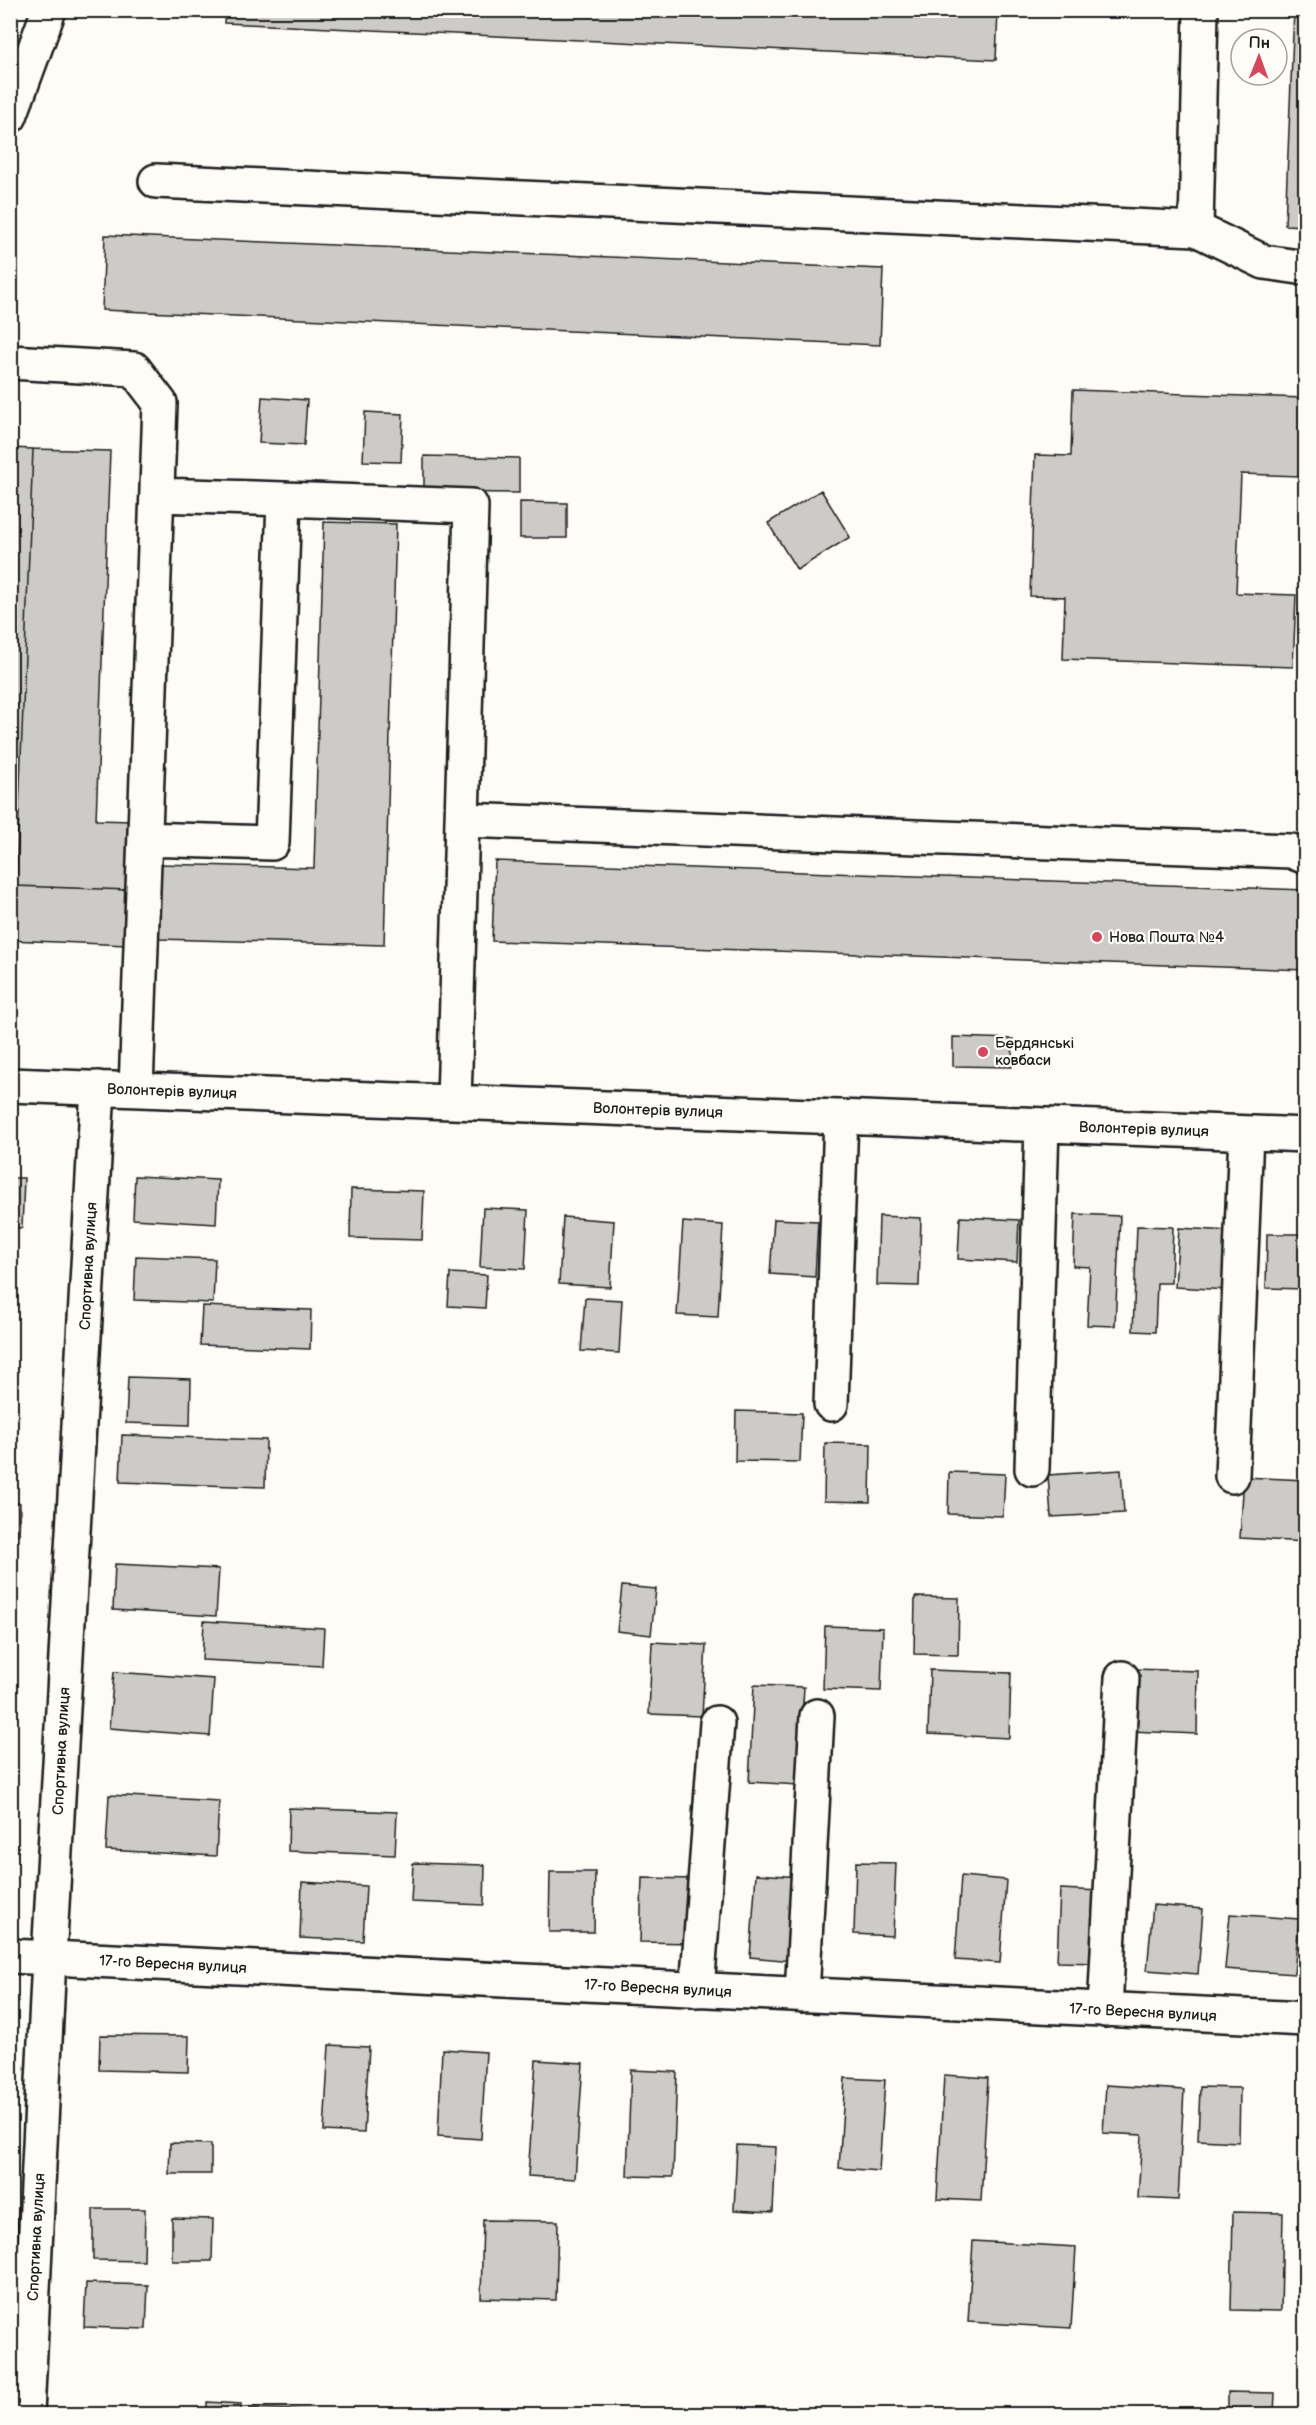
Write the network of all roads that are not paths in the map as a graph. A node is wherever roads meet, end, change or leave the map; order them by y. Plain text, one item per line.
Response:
1 (49, 10) edge
2 (1201, 10) edge
3 (10, 116) edge
4 (156, 181) dead end
5 (1196, 230) junction
6 (1305, 268) edge
7 (10, 362) edge
8 (157, 495) junction
9 (284, 499) junction
10 (462, 820) junction
11 (145, 839) junction
12 (1305, 857) edge
13 (10, 1085) edge
14 (98, 1088) junction
15 (136, 1090) junction
16 (454, 1102) junction
17 (841, 1117) junction
18 (1042, 1125) junction
19 (1246, 1133) junction
20 (1305, 1135) edge
21 (831, 1404) dead end
22 (1032, 1469) dead end
23 (1232, 1476) dead end
24 (1122, 1678) dead end
25 (817, 1716) dead end
26 (717, 1723) dead end
27 (10, 1956) edge
28 (49, 1958) junction
29 (697, 1990) junction
30 (802, 1995) junction
31 (1105, 2010) junction
32 (1305, 2019) edge
33 (20, 2368) edge
34 (27, 2415) edge

1 - 3 street
2 - 5 street
4 - 5 street
5 - 6 street
7 - 8 street
8 - 9 street
8 - 11 street
9 - 10 street
9 - 11 street
10 - 12 street
10 - 16 street
11 - 15 street
13 - 14 street, Волонтерів вулиця
14 - 15 street, Волонтерів вулиця
14 - 28 street, Спортивна вулиця
15 - 16 street, Волонтерів вулиця
16 - 17 street, Волонтерів вулиця
17 - 18 street, Волонтерів вулиця
17 - 21 street
18 - 19 street, Волонтерів вулиця
18 - 22 street
19 - 20 street, Волонтерів вулиця
19 - 23 street
24 - 31 street
25 - 30 street
26 - 29 street
27 - 28 street, 17-го Вересня вулиця
28 - 29 street, 17-го Вересня вулиця
28 - 33 street, Спортивна вулиця
29 - 30 street, 17-го Вересня вулиця
30 - 31 street, 17-го Вересня вулиця
31 - 32 street, 17-го Вересня вулиця
33 - 34 street, Спортивна вулиця

